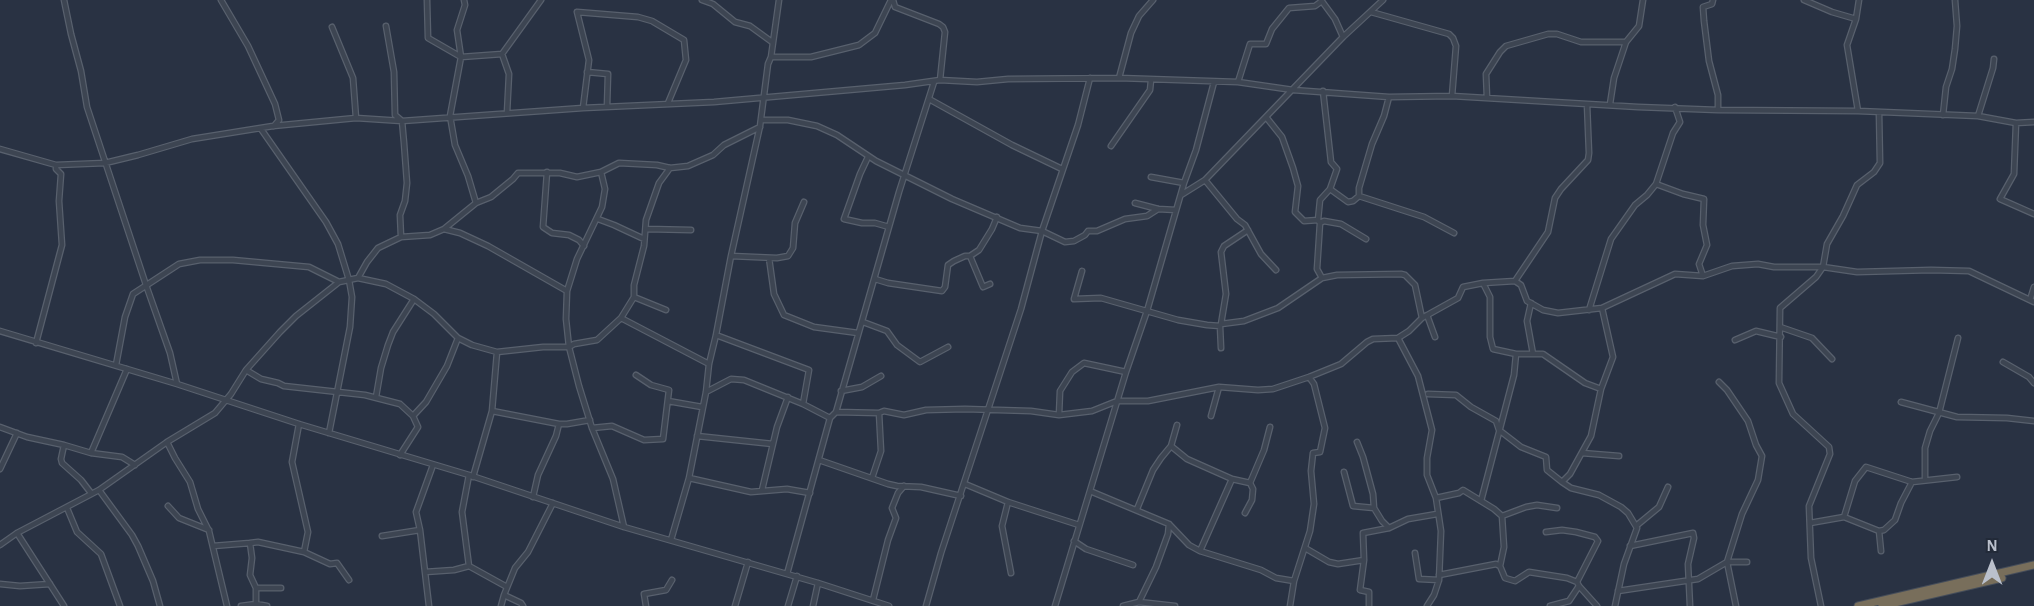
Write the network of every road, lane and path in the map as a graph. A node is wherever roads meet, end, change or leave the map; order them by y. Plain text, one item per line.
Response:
1 (64, 0) edge
2 (221, 0) edge
3 (428, 0) edge
4 (464, 0) edge
5 (541, 0) edge
6 (702, 0) edge
7 (779, 0) edge
8 (892, 0) edge
9 (1153, 0) edge
10 (1383, 0) edge
11 (1643, 0) edge
12 (1713, 0) edge
13 (1804, 0) edge
14 (1859, 0) edge
15 (1955, 0) edge
16 (1322, 1) edge
17 (1371, 12) junction
18 (1856, 19) junction
19 (386, 26) dead end
20 (332, 27) dead end
21 (1343, 37) junction
22 (772, 42) junction
23 (1626, 42) junction
24 (502, 54) junction
25 (461, 57) junction
26 (771, 57) junction
27 (1994, 59) dead end
28 (587, 72) junction
29 (1090, 78) junction
30 (1119, 78) junction
31 (1151, 80) junction
32 (937, 81) junction
33 (1214, 82) junction
34 (1238, 82) junction
35 (1293, 90) junction
36 (1323, 91) junction
37 (1452, 96) junction
38 (1389, 97) junction
39 (764, 98) junction
40 (1487, 98) junction
41 (929, 99) junction
42 (668, 103) junction
43 (1587, 104) junction
44 (1610, 104) junction
45 (607, 107) junction
46 (1675, 107) junction
47 (583, 108) junction
48 (1718, 110) junction
49 (1858, 111) junction
50 (1879, 112) junction
51 (507, 113) junction
52 (1943, 115) junction
53 (450, 116) junction
54 (1978, 116) junction
55 (1266, 117) junction
56 (357, 118) junction
57 (402, 121) junction
58 (2034, 122) edge
59 (761, 123) junction
60 (2016, 123) junction
61 (273, 126) junction
62 (261, 129) junction
63 (1111, 146) dead end
64 (0, 148) edge
65 (868, 157) junction
66 (105, 163) junction
67 (56, 165) junction
68 (669, 168) junction
69 (1062, 169) junction
70 (547, 172) junction
71 (601, 172) junction
72 (904, 175) junction
73 (1151, 177) dead end
74 (1205, 180) junction
75 (1184, 183) junction
76 (1656, 184) junction
77 (1330, 189) junction
78 (1182, 195) junction
79 (1359, 196) junction
80 (804, 202) dead end
81 (476, 203) junction
82 (1136, 203) dead end
83 (1158, 209) junction
84 (1176, 210) junction
85 (2034, 214) edge
86 (997, 217) junction
87 (598, 219) junction
88 (1319, 221) junction
89 (889, 227) junction
90 (646, 229) junction
91 (444, 230) junction
92 (691, 230) dead end
93 (1248, 230) junction
94 (1042, 231) junction
95 (1454, 233) dead end
96 (401, 237) junction
97 (586, 239) junction
98 (644, 239) junction
99 (1366, 239) dead end
100 (579, 240) junction
101 (584, 246) junction
102 (731, 256) junction
103 (970, 256) junction
104 (770, 258) junction
105 (1823, 267) junction
106 (1082, 270) dead end
107 (1276, 270) dead end
108 (1703, 276) junction
109 (358, 278) junction
110 (1322, 278) junction
111 (874, 279) junction
112 (349, 280) junction
113 (1515, 281) junction
114 (339, 282) junction
115 (1483, 283) junction
116 (990, 284) dead end
117 (146, 285) junction
118 (2034, 287) edge
119 (567, 291) junction
120 (634, 297) junction
121 (414, 299) junction
122 (2032, 301) edge
123 (1531, 303) junction
124 (1602, 308) junction
125 (666, 310) dead end
126 (1589, 310) junction
127 (1147, 311) junction
128 (1425, 317) junction
129 (621, 318) junction
130 (863, 322) junction
131 (1221, 325) junction
132 (1780, 327) junction
133 (0, 331) edge
134 (858, 333) junction
135 (716, 335) junction
136 (1435, 337) dead end
137 (1781, 337) junction
138 (458, 338) junction
139 (1398, 338) junction
140 (1958, 338) dead end
141 (1735, 340) dead end
142 (36, 343) junction
143 (569, 347) junction
144 (948, 347) dead end
145 (1221, 348) dead end
146 (497, 352) junction
147 (1516, 354) junction
148 (1533, 354) junction
149 (1832, 359) dead end
150 (2003, 362) dead end
151 (709, 364) junction
152 (116, 365) junction
153 (127, 369) junction
154 (246, 370) junction
155 (1126, 372) junction
156 (636, 375) dead end
157 (881, 376) dead end
158 (1309, 377) junction
159 (1719, 382) dead end
160 (2034, 383) edge
161 (177, 384) junction
162 (1219, 387) junction
163 (1601, 389) junction
164 (841, 391) junction
165 (338, 392) junction
166 (706, 392) junction
167 (1428, 394) dead end
168 (376, 397) junction
169 (788, 398) junction
170 (226, 400) junction
171 (668, 401) junction
172 (1117, 401) junction
173 (1901, 402) dead end
174 (803, 404) junction
175 (702, 407) junction
176 (989, 410) junction
177 (492, 411) junction
178 (836, 412) junction
179 (879, 413) junction
180 (1939, 413) junction
181 (1059, 415) junction
182 (413, 416) junction
183 (1211, 416) dead end
184 (830, 418) junction
185 (590, 420) junction
186 (2034, 421) edge
187 (299, 424) junction
188 (559, 424) junction
189 (1178, 425) dead end
190 (0, 427) edge
191 (1270, 427) dead end
192 (592, 428) junction
193 (1500, 430) junction
194 (17, 433) junction
195 (329, 433) junction
196 (697, 436) junction
197 (167, 442) junction
198 (1357, 442) dead end
199 (773, 444) junction
200 (64, 445) junction
201 (1171, 446) junction
202 (91, 453) junction
203 (1582, 453) junction
204 (400, 455) junction
205 (1619, 456) dead end
206 (819, 460) junction
207 (135, 465) junction
208 (433, 465) junction
209 (0, 469) edge
210 (1344, 472) dead end
211 (471, 476) junction
212 (1957, 477) dead end
213 (689, 478) junction
214 (872, 478) junction
215 (1232, 479) junction
216 (1925, 480) junction
217 (1562, 482) junction
218 (1912, 482) junction
219 (1250, 483) junction
220 (965, 484) junction
221 (904, 486) junction
222 (1668, 487) dead end
223 (99, 490) junction
224 (762, 490) junction
225 (1090, 491) junction
226 (91, 493) junction
227 (810, 494) junction
228 (961, 496) junction
229 (533, 497) junction
230 (1436, 498) junction
231 (1481, 501) junction
232 (1008, 502) junction
233 (553, 503) junction
234 (168, 506) dead end
235 (67, 508) junction
236 (1374, 508) junction
237 (1557, 508) dead end
238 (1137, 509) junction
239 (1245, 513) dead end
240 (1437, 514) junction
241 (1502, 516) junction
242 (1844, 517) junction
243 (1810, 523) junction
244 (1169, 524) junction
245 (1079, 525) junction
246 (1636, 526) junction
247 (624, 527) junction
248 (1389, 528) junction
249 (420, 530) junction
250 (209, 531) junction
251 (1879, 531) junction
252 (1546, 532) dead end
253 (17, 533) junction
254 (1177, 533) junction
255 (1168, 534) junction
256 (382, 536) dead end
257 (671, 540) junction
258 (1074, 542) junction
259 (250, 543) junction
260 (0, 544) edge
261 (213, 546) junction
262 (1630, 546) junction
263 (1305, 548) junction
264 (1200, 551) junction
265 (1881, 551) dead end
266 (304, 552) junction
267 (1415, 553) dead end
268 (1364, 560) junction
269 (748, 562) junction
270 (1726, 562) junction
271 (1748, 562) dead end
272 (1132, 564) dead end
273 (2034, 565) edge
274 (469, 566) junction
275 (1500, 566) junction
276 (2034, 570) edge
277 (425, 572) junction
278 (1011, 573) dead end
279 (787, 574) junction
280 (797, 576) junction
281 (1439, 578) junction
282 (349, 580) dead end
283 (672, 580) dead end
284 (1689, 580) junction
285 (1294, 581) junction
286 (818, 583) junction
287 (0, 584) edge
288 (50, 584) junction
289 (1578, 584) junction
290 (507, 587) junction
291 (256, 588) junction
292 (281, 588) dead end
293 (1618, 591) junction
294 (504, 595) junction
295 (873, 600) junction
296 (1139, 602) junction
297 (256, 604) junction
298 (63, 606) edge
299 (120, 606) edge
300 (160, 606) edge
301 (227, 606) edge
302 (241, 606) edge
303 (267, 606) edge
304 (429, 606) edge
305 (501, 606) edge
306 (523, 606) edge
307 (646, 606) edge
308 (735, 606) edge
309 (788, 606) edge
310 (813, 606) edge
311 (889, 606) edge
312 (926, 606) edge
313 (1054, 606) edge
314 (1123, 606) edge
315 (1175, 606) edge
316 (1290, 606) edge
317 (1369, 606) edge
318 (1427, 606) edge
319 (1550, 606) edge
320 (1597, 606) edge
321 (1615, 606) edge
322 (1690, 606) edge
323 (1736, 606) edge
324 (1821, 606) edge
325 (1857, 606) edge
326 (1882, 606) edge

1 - 66 street
2 - 61 street
3 - 25 street
4 - 25 street
5 - 24 street
6 - 22 street
7 - 22 street
8 - 26 street
8 - 32 street
9 - 30 street
10 - 17 street
11 - 23 street
12 - 48 street
13 - 18 street
14 - 18 street
15 - 52 street
16 - 21 street
16 - 34 street
17 - 21 street
17 - 37 street
18 - 49 street
19 - 57 street
20 - 56 street
21 - 35 street
22 - 26 street
23 - 40 street
23 - 44 street
24 - 25 street
24 - 51 street
25 - 53 street
26 - 39 street
27 - 54 street
28 - 42 street
28 - 45 street
28 - 47 street
29 - 30 street
29 - 32 street
29 - 69 street
30 - 31 street
31 - 33 street
31 - 63 street
32 - 39 street
32 - 41 street
33 - 34 street
33 - 75 street
34 - 35 street
35 - 36 street
35 - 55 street
36 - 38 street
36 - 77 street
37 - 38 street
37 - 40 street
38 - 79 street
39 - 42 street
39 - 59 street
40 - 43 street
41 - 69 street
41 - 72 street
42 - 45 street
43 - 44 street
43 - 113 street
44 - 46 street
45 - 47 street
46 - 48 street
46 - 76 street
47 - 51 street
48 - 49 street
49 - 50 street
50 - 52 street
50 - 105 street
51 - 53 street
52 - 54 street
53 - 57 street
53 - 81 street
54 - 60 street
55 - 74 street
55 - 88 street
56 - 57 street
56 - 61 street
57 - 96 street
58 - 60 street
59 - 65 street
59 - 68 street
59 - 102 street
60 - 85 street
61 - 62 street
62 - 66 street
62 - 112 street
64 - 67 street
65 - 72 street
65 - 89 street
66 - 67 street
66 - 117 street
67 - 142 street
68 - 71 street
68 - 90 street
69 - 94 street
70 - 71 street
70 - 81 street
70 - 100 street
71 - 87 street
72 - 86 street
72 - 89 street
73 - 75 street
74 - 78 street
74 - 93 street
75 - 78 street
76 - 108 street
76 - 126 street
77 - 79 street
77 - 88 street
78 - 84 street
79 - 95 street
80 - 104 street
81 - 91 street
82 - 83 street
83 - 84 street
83 - 94 street
84 - 127 street
86 - 94 street
86 - 103 street
87 - 97 street
87 - 98 street
88 - 99 street
88 - 110 street
89 - 111 street
90 - 92 street
90 - 98 street
91 - 96 street
91 - 119 street
93 - 107 street
93 - 131 street
94 - 176 street
96 - 109 street
97 - 100 street
97 - 101 street
98 - 120 street
100 - 101 street
101 - 119 street
102 - 104 street
102 - 135 street
103 - 111 street
103 - 116 street
104 - 134 street
105 - 108 street
105 - 122 street
105 - 132 street
106 - 127 street
108 - 124 street
109 - 112 street
109 - 121 street
110 - 128 street
110 - 131 street
111 - 130 street
112 - 114 street
112 - 165 street
113 - 115 street
113 - 123 street
114 - 117 street
114 - 154 street
115 - 128 street
115 - 147 street
117 - 152 street
117 - 161 street
118 - 122 street
119 - 143 street
120 - 125 street
120 - 129 street
121 - 138 street
121 - 168 street
123 - 126 street
123 - 148 street
124 - 126 street
124 - 163 street
127 - 131 street
127 - 155 street
128 - 136 street
128 - 139 street
129 - 143 street
129 - 151 street
130 - 134 street
130 - 144 street
131 - 145 street
132 - 137 street
132 - 149 street
133 - 142 street
134 - 164 street
135 - 151 street
135 - 174 street
137 - 141 street
137 - 243 street
138 - 146 street
138 - 182 street
139 - 158 street
139 - 230 street
140 - 180 street
142 - 152 street
143 - 146 street
143 - 185 street
146 - 177 street
147 - 148 street
147 - 193 street
148 - 163 street
150 - 160 street
151 - 166 street
152 - 153 street
153 - 161 street
153 - 202 street
154 - 165 street
154 - 170 street
155 - 172 street
155 - 181 street
156 - 171 street
157 - 164 street
158 - 162 street
158 - 263 street
159 - 270 street
161 - 170 street
162 - 172 street
162 - 183 street
163 - 203 street
164 - 178 street
165 - 168 street
165 - 195 street
166 - 169 street
166 - 175 street
167 - 193 street
168 - 182 street
169 - 174 street
169 - 199 street
170 - 187 street
170 - 197 street
171 - 175 street
171 - 192 street
172 - 181 street
172 - 225 street
173 - 180 street
174 - 184 street
175 - 196 street
176 - 179 street
176 - 181 street
176 - 220 street
177 - 188 street
177 - 211 street
178 - 179 street
178 - 184 street
179 - 214 street
180 - 186 street
180 - 216 street
182 - 204 street
184 - 206 street
185 - 188 street
185 - 192 street
187 - 195 street
187 - 266 street
188 - 229 street
189 - 201 street
190 - 194 street
191 - 219 street
192 - 247 street
193 - 217 street
193 - 231 street
194 - 200 street
194 - 209 street
195 - 204 street
196 - 199 street
196 - 213 street
197 - 207 street
197 - 250 street
198 - 236 street
199 - 224 street
200 - 202 street
200 - 226 street
201 - 215 street
201 - 238 street
202 - 207 street
203 - 205 street
203 - 217 street
204 - 208 street
206 - 214 street
206 - 227 street
207 - 223 street
208 - 211 street
208 - 249 street
210 - 236 street
211 - 229 street
211 - 274 street
212 - 216 street
213 - 224 street
213 - 257 street
214 - 221 street
215 - 219 street
215 - 264 street
216 - 218 street
217 - 246 street
218 - 242 street
218 - 251 street
219 - 239 street
220 - 228 street
220 - 232 street
221 - 228 street
221 - 295 street
222 - 246 street
223 - 226 street
223 - 300 street
224 - 227 street
225 - 238 street
225 - 245 street
226 - 235 street
227 - 279 street
228 - 312 street
229 - 233 street
230 - 231 street
230 - 240 street
231 - 241 street
232 - 245 street
232 - 278 street
233 - 247 street
233 - 290 street
234 - 250 street
235 - 253 street
235 - 299 street
236 - 248 street
237 - 241 street
238 - 244 street
240 - 248 street
240 - 281 street
241 - 275 street
242 - 243 street
242 - 251 street
243 - 324 street
244 - 254 street
244 - 255 street
245 - 258 street
246 - 262 street
247 - 257 street
248 - 268 street
249 - 256 street
249 - 277 street
250 - 261 street
251 - 265 street
252 - 289 street
253 - 260 street
253 - 288 street
254 - 255 street
254 - 264 street
255 - 296 street
257 - 269 street
258 - 272 street
258 - 313 street
259 - 261 street
259 - 266 street
259 - 291 street
261 - 301 street
262 - 284 street
262 - 293 street
263 - 268 street
263 - 285 street
264 - 285 street
266 - 282 street
267 - 281 street
268 - 317 street
269 - 279 street
269 - 308 street
270 - 271 street
270 - 284 street
270 - 323 street
273 - 325 highway
274 - 277 street
274 - 290 street
275 - 281 street
275 - 289 street
276 - 326 highway
277 - 304 street
279 - 280 street
280 - 286 street
280 - 309 street
281 - 318 street
283 - 307 street
284 - 293 street
284 - 322 street
285 - 316 street
286 - 295 street
286 - 310 street
287 - 288 street
288 - 298 street
289 - 319 street
289 - 320 street
290 - 294 street
291 - 292 street
291 - 297 street
293 - 321 street
294 - 305 street
294 - 306 street
295 - 311 street
296 - 314 street
296 - 315 street
297 - 302 street
297 - 303 street

